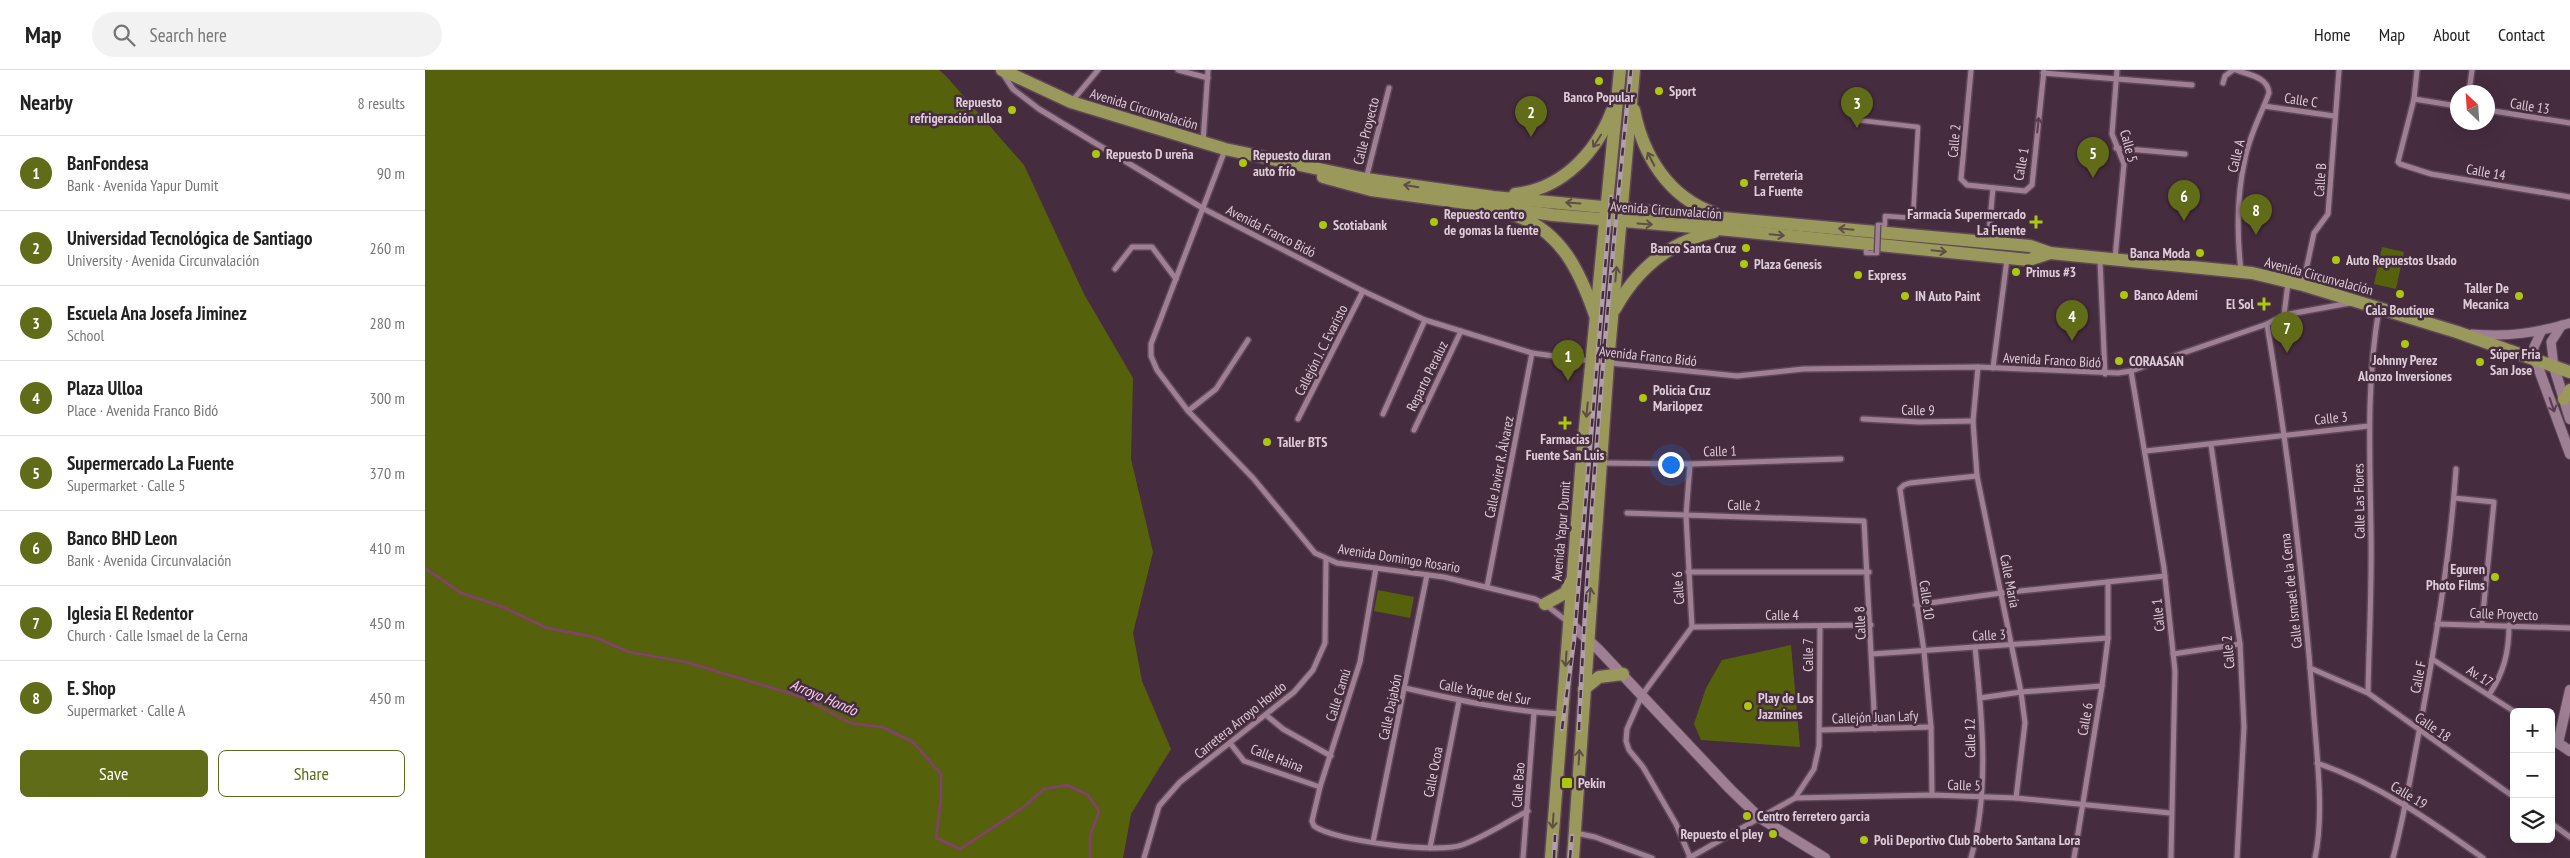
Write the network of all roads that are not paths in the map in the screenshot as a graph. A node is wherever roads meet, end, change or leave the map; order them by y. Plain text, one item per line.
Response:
1 (1001, 70) edge
2 (1098, 70) edge
3 (1178, 70) edge
4 (1208, 70) edge
5 (1620, 70) edge
6 (1634, 70) edge
7 (1971, 70) edge
8 (2117, 70) edge
9 (2235, 70) edge
10 (2339, 70) edge
11 (2417, 70) edge
12 (2471, 70) edge
13 (2043, 72) edge
14 (1208, 78) junction
15 (2116, 80) junction
16 (2223, 83) dead end
17 (2192, 85) dead end
18 (2470, 85) edge
19 (1389, 88) dead end
20 (1618, 97) junction
21 (1632, 97) junction
22 (2414, 99) junction
23 (1071, 102) junction
24 (2450, 105) edge
25 (2264, 106) junction
26 (2495, 111) edge
27 (2334, 116) junction
28 (1857, 120) dead end
29 (2570, 123) edge
30 (1203, 142) junction
31 (2116, 148) junction
32 (1225, 149) junction
33 (2185, 154) dead end
34 (1282, 162) junction
35 (1366, 179) junction
36 (1993, 188) junction
37 (2570, 197) edge
38 (1493, 202) junction
39 (1607, 206) junction
40 (1621, 207) junction
41 (1204, 209) junction
42 (1606, 220) junction
43 (1620, 222) junction
44 (1729, 224) junction
45 (1988, 243) junction
46 (1866, 244) junction
47 (2051, 253) junction
48 (1987, 256) junction
49 (2007, 258) junction
50 (2100, 258) junction
51 (2115, 258) junction
52 (1115, 269) dead end
53 (2241, 271) junction
54 (1176, 279) junction
55 (2288, 282) junction
56 (2303, 285) junction
57 (1363, 291) junction
58 (2358, 301) junction
59 (2379, 308) junction
60 (1613, 313) junction
61 (2284, 316) junction
62 (1596, 318) junction
63 (1425, 320) junction
64 (2267, 324) junction
65 (2566, 324) edge
66 (1461, 331) junction
67 (2457, 332) junction
68 (2541, 332) junction
69 (1247, 340) dead end
70 (1533, 352) junction
71 (2535, 359) junction
72 (1591, 361) junction
73 (1607, 363) junction
74 (2555, 367) junction
75 (1978, 368) junction
76 (1993, 368) junction
77 (2131, 371) junction
78 (2570, 372) edge
79 (2105, 374) junction
80 (2567, 395) edge
81 (1188, 411) junction
82 (1383, 414) dead end
83 (1298, 419) dead end
84 (1863, 419) dead end
85 (2570, 419) edge
86 (1973, 421) junction
87 (2369, 426) junction
88 (1413, 430) dead end
89 (2285, 434) junction
90 (2211, 445) junction
91 (2146, 451) junction
92 (2570, 454) edge
93 (1841, 458) dead end
94 (1601, 462) junction
95 (1690, 464) junction
96 (2456, 470) dead end
97 (1977, 476) junction
98 (2454, 498) junction
99 (1627, 513) dead end
100 (1686, 515) junction
101 (1861, 519) joint
102 (1326, 559) junction
103 (1375, 568) junction
104 (1688, 572) junction
105 (1869, 572) junction
106 (1427, 576) junction
107 (2165, 576) junction
108 (1572, 578) junction
109 (2108, 582) junction
110 (1487, 587) junction
111 (2001, 594) junction
112 (1545, 604) junction
113 (1916, 605) junction
114 (1569, 622) junction
115 (2482, 623) junction
116 (2437, 624) junction
117 (1871, 625) junction
118 (2509, 625) junction
119 (1692, 627) junction
120 (1820, 627) junction
121 (2570, 628) edge
122 (1587, 638) junction
123 (2108, 638) junction
124 (2240, 644) junction
125 (2011, 645) junction
126 (1975, 647) junction
127 (1924, 651) junction
128 (1873, 654) junction
129 (2173, 654) junction
130 (2432, 659) junction
131 (2310, 668) junction
132 (1623, 674) junction
133 (2102, 686) junction
134 (1405, 688) junction
135 (1584, 689) junction
136 (2570, 690) edge
137 (2021, 692) junction
138 (2368, 693) junction
139 (1642, 695) junction
140 (2489, 695) junction
141 (1980, 698) junction
142 (1459, 700) junction
143 (2510, 709) edge
144 (1534, 713) junction
145 (1562, 714) junction
146 (1266, 715) junction
147 (1931, 727) junction
148 (1875, 728) junction
149 (1820, 730) junction
150 (2419, 730) junction
151 (2555, 740) edge
152 (1230, 743) junction
153 (2570, 751) edge
154 (1331, 756) junction
155 (2317, 763) junction
156 (1320, 787) junction
157 (2510, 794) edge
158 (1932, 795) junction
159 (1981, 797) junction
160 (1795, 798) junction
161 (2016, 798) junction
162 (2405, 805) junction
163 (2081, 806) junction
164 (1527, 811) junction
165 (2171, 813) junction
166 (1761, 818) junction
167 (2555, 827) edge
168 (1576, 834) junction
169 (2570, 837) edge
170 (1373, 842) junction
171 (1430, 848) junction
172 (1811, 855) edge
173 (1144, 858) edge
174 (1523, 858) edge
175 (1551, 858) edge
176 (1573, 858) edge
177 (1652, 858) edge
178 (1690, 858) edge
179 (1825, 858) edge
180 (1971, 858) edge
181 (2074, 858) edge
182 (2171, 858) edge
183 (2237, 858) edge
184 (2315, 858) edge
185 (2393, 858) edge
186 (2483, 858) edge

1 - 23 main road, Avenida Circunvalación
1 - 41 street, Avenida Franco Bidó
2 - 23 street
3 - 14 street
4 - 14 street
5 - 20 main road, Avenida Yapur Dumit
6 - 21 main road
7 - 36 street, Calle 2
8 - 15 street, Calle 5
9 - 16 street, Calle A
9 - 25 street, Calle A
10 - 27 street, Calle B
11 - 22 street
12 - 18 street
13 - 15 street
36 -> 13 street, Calle 1
14 - 30 street
15 - 17 street
15 - 31 street, Calle 5
19 - 35 street, Calle Proyecto
20 -> 38 main road
20 - 39 main road, Avenida Yapur Dumit
21 - 40 main road
44 -> 21 main road
22 - 24 street
22 - 37 street, Calle 14
23 - 30 main road, Avenida Circunvalación
25 - 27 street, Calle C
25 - 53 street, Calle A
26 - 29 street, Calle 13
27 - 56 street, Calle B
28 - 46 street, bridge
30 - 32 main road, Avenida Circunvalación
31 - 33 street
31 - 51 street, Calle 5
32 - 34 main road, Avenida Circunvalación
32 - 41 street, Avenida Domingo Rosario
34 - 35 main road, Avenida Circunvalación
34 - 38 main road, Avenida Circunvalación
38 -> 35 main road, Avenida Circunvalación
36 - 45 street, Calle 1
39 -> 38 main road, Avenida Circunvalación
38 - 42 main road, Avenida Circunvalación
38 - 62 main road
39 - 40 main road, Avenida Circunvalación
39 - 42 main road, Avenida Yapur Dumit
40 - 43 main road
40 - 44 main road, Avenida Circunvalación
41 - 54 street, Avenida Domingo Rosario
41 - 57 street, Avenida Franco Bidó
42 - 43 main road, Avenida Circunvalación
42 - 62 main road, Avenida Yapur Dumit
43 -> 44 main road, Avenida Circunvalación
60 -> 43 main road
45 -> 44 main road, Avenida Circunvalación
44 -> 46 main road, Avenida Circunvalación
44 - 60 main road
45 - 47 main road, Avenida Circunvalación
45 - 48 street, Calle 1
46 -> 48 main road, Avenida Circunvalación
47 - 49 main road, Avenida Circunvalación
47 - 50 main road, Avenida Circunvalación
48 - 49 main road, Avenida Circunvalación
49 - 76 street
50 - 51 main road, Avenida Circunvalación
50 - 79 street
51 - 53 main road, Avenida Circunvalación
52 - 54 street
53 - 55 main road, Avenida Circunvalación
54 - 81 street, Avenida Domingo Rosario
55 - 56 main road, Avenida Circunvalación
55 - 61 street
56 - 58 main road, Avenida Circunvalación
57 - 63 street, Avenida Franco Bidó
57 - 83 street, Callejón J. C. Evaristo
58 - 59 main road, Avenida Circunvalación
58 - 61 street, Avenida Franco Bidó
59 - 67 main road, Avenida Circunvalación
59 - 87 street, Calle Las Flores
60 - 73 main road
61 - 64 street, Avenida Franco Bidó
62 - 72 main road, Avenida Yapur Dumit
63 - 66 street, Avenida Franco Bidó
63 - 82 street
64 - 77 street, Avenida Franco Bidó
64 - 89 street, Calle Ismael de la Cerna
65 - 68 street
65 - 74 street
66 - 70 street, Avenida Franco Bidó
66 - 88 street, Reparto Peraluz
67 - 68 street
67 - 71 main road, Avenida Circunvalación
68 - 71 street
69 - 81 street
70 - 72 street, Avenida Franco Bidó
70 - 110 street, Calle Javier R. Álvarez
71 - 74 main road, Avenida Circunvalación
71 -> 92 main road
72 - 73 street, Avenida Franco Bidó
72 -> 108 main road, Avenida Yapur Dumit
73 - 75 street, Avenida Franco Bidó
73 - 94 main road
74 - 78 main road, Avenida Circunvalación
74 - 80 main road
75 - 76 street, Avenida Franco Bidó
75 - 86 street, Calle María
76 - 79 street, Avenida Franco Bidó
77 - 79 street, Avenida Franco Bidó
77 - 91 street, Calle 1
80 - 85 main road
81 - 102 street, Avenida Domingo Rosario
84 - 86 street, Calle 9
86 - 97 street, Calle María
87 - 89 street, Calle 3
87 - 138 street, Calle Las Flores
89 - 90 street, Calle 3
89 - 131 street, Calle Ismael de la Cerna
90 - 91 street, Calle 3
90 - 124 street, Calle 2
91 - 107 street, Calle 1
93 - 95 street, Calle 1
94 - 95 street, Calle 1
122 -> 94 main road
95 - 100 street, Calle 6
96 - 98 street, Calle F
97 - 111 street, Calle María
97 - 113 street, Calle 10
98 - 115 street
98 - 116 street, Calle F
99 - 100 street, Calle 2
100 - 101 street, Calle 2
100 - 104 street, Calle 6
101 - 105 street, Calle 8
102 - 103 street, Avenida Domingo Rosario
102 - 146 street, Carretera Arroyo Hondo
103 - 106 street, Avenida Domingo Rosario
103 - 154 street, Calle Camú
104 - 105 street
104 - 119 street, Calle 6
105 - 117 street, Calle 8
106 - 110 street, Avenida Domingo Rosario
106 - 134 street, Calle Dajabón
107 - 109 street
107 - 129 street, Calle 1
108 - 112 main road
108 - 114 main road, Avenida Yapur Dumit
109 - 111 street
109 - 123 street, Calle 6
110 - 112 street, Avenida Domingo Rosario
111 - 113 street
111 - 125 street, Calle María
112 - 114 street, Avenida Domingo Rosario
113 - 127 street, Calle 10
114 - 122 main road, Avenida Domingo Rosario
114 -> 145 main road, Avenida Yapur Dumit
115 - 116 street, Calle Proyecto
115 - 118 street, Calle Proyecto
116 - 130 street, Calle F
117 - 120 street, Calle 4
117 - 128 street, Calle 8
118 - 121 street, Calle Proyecto
118 - 140 street
119 - 120 street, Calle 4
119 - 139 street
120 - 149 street, Calle 7
122 - 132 main road, Avenida Domingo Rosario
122 - 135 main road
123 - 125 street, Calle 3
123 - 133 street, Calle 6
124 - 129 street
124 - 183 street, Calle 2
125 - 126 street, Calle 3
125 - 137 street, Calle María
126 - 127 street, Calle 3
126 - 141 street, Calle 12
127 - 128 street, Calle 3
127 - 147 street, Calle 10
128 - 148 street, Calle 8
129 - 165 street, Calle 1
130 - 140 street, Av. 17
130 - 150 street, Calle F
131 - 138 street, Calle 18
131 - 155 street, Calle Ismael de la Cerna
132 - 135 main road
132 - 139 main road, Avenida Domingo Rosario
133 - 137 street
133 - 163 street, Calle 6
134 - 142 street, Calle Yaque del Sur
134 - 170 street, Calle Dajabón
168 -> 135 main road
136 - 151 main road
137 - 141 street
137 - 161 street, Calle María
138 - 150 street, Calle 18
139 - 166 main road, Avenida Domingo Rosario
139 - 178 street
140 - 143 street, Av. 17
141 - 159 street, Calle 12
142 - 144 street, Calle Yaque del Sur
142 - 171 street, Calle Ocoa
144 - 145 street, Calle Yaque del Sur
144 - 164 street, Calle Bao
145 -> 175 main road, Avenida Yapur Dumit
146 - 152 street, Carretera Arroyo Hondo
146 - 154 street
147 - 148 street, Callejón Juan Lafy
147 - 158 street, Calle 10
148 - 149 street, Callejón Juan Lafy
149 - 160 street, Calle 7
150 - 157 street, Calle 18
150 - 162 street, Calle F
151 - 153 main road
152 - 156 street, Calle Haina
152 - 173 street, Carretera Arroyo Hondo
154 - 156 street, Calle Camú
155 - 162 street, Calle 19
155 - 184 street, Calle Ismael de la Cerna
156 - 170 street, Calle Camú
158 - 159 street, Calle 5
158 - 160 street, Calle 5
159 - 161 street, Calle 5
159 - 180 street, Calle 12
160 - 166 street, Calle 5
161 - 163 street, Calle 5
162 - 185 street, Calle F
162 - 186 street, Calle 19
163 - 165 street, Calle 5
163 - 181 street, Calle 6
164 - 171 street
164 - 174 street, Calle Bao
165 - 182 street, Calle 1
166 - 172 main road, Avenida Domingo Rosario
166 - 178 street, Calle 5
167 - 169 street
168 - 176 main road
168 - 177 street
170 - 171 street
172 - 179 main road, Avenida Domingo Rosario

